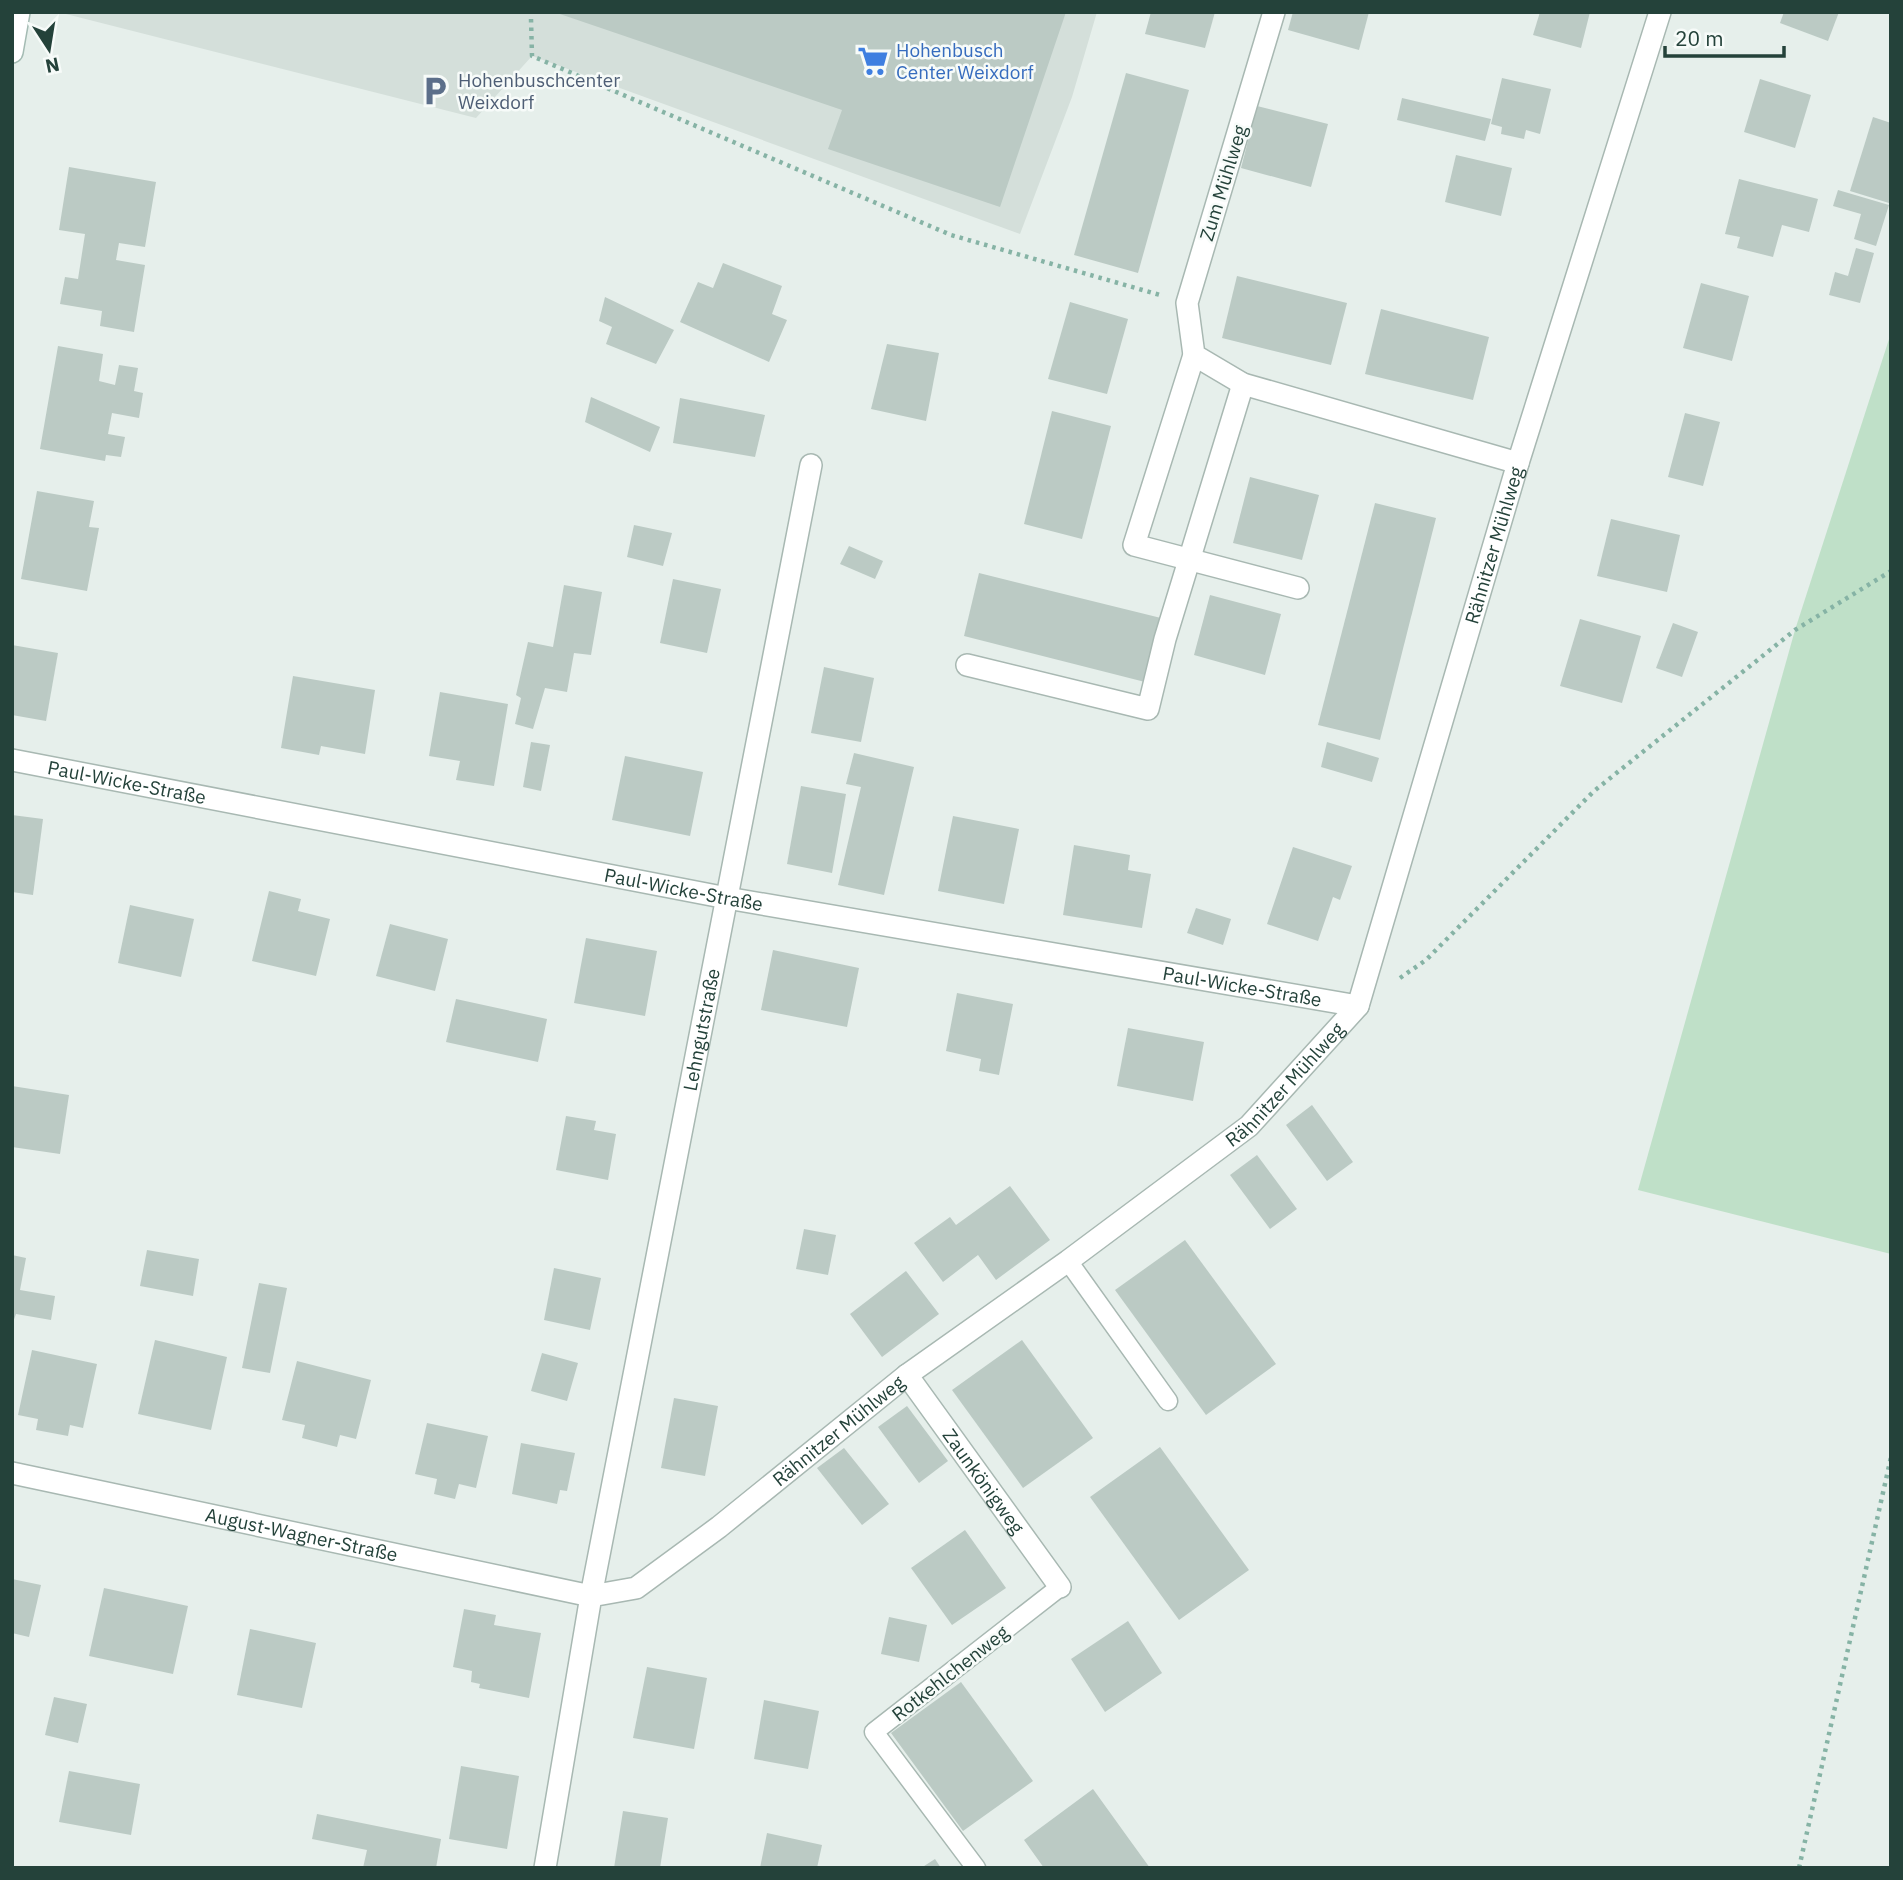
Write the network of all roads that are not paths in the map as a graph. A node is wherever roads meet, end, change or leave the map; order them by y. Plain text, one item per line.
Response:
1 (19, 12) edge
2 (1274, 12) edge
3 (1660, 12) edge
4 (12, 52) edge
5 (1194, 355) junction
6 (1243, 384) junction
7 (1518, 463) junction
8 (811, 465) dead end
9 (1188, 560) junction
10 (1298, 588) dead end
11 (967, 664) dead end
12 (12, 760) edge
13 (727, 898) junction
14 (1358, 1006) junction
15 (1068, 1261) junction
16 (907, 1376) junction
17 (1168, 1401) dead end
18 (12, 1473) edge
19 (1060, 1587) joint
20 (591, 1596) junction
21 (545, 1868) edge
22 (976, 1868) edge

1 - 4 street
2 - 5 street, Zum Mühlweg
3 - 7 street, Rähnitzer Mühlweg
5 - 6 street
5 - 9 street, Zum Mühlweg
6 - 7 street
6 - 9 street
7 - 14 street, Rähnitzer Mühlweg
8 - 13 street, Lehngutstraße
9 - 10 street, Zum Mühlweg
9 - 11 street
12 - 13 street, Paul-Wicke-Straße
13 - 14 street, Paul-Wicke-Straße
13 - 20 street, Lehngutstraße
14 - 15 street, Rähnitzer Mühlweg
15 - 16 street, Rähnitzer Mühlweg
15 - 17 lane
16 - 19 street, Zaunkönigweg
16 - 20 street, Rähnitzer Mühlweg
18 - 20 street, August-Wagner-Straße
19 - 22 lane, Rotkehlchenweg
20 - 21 street

